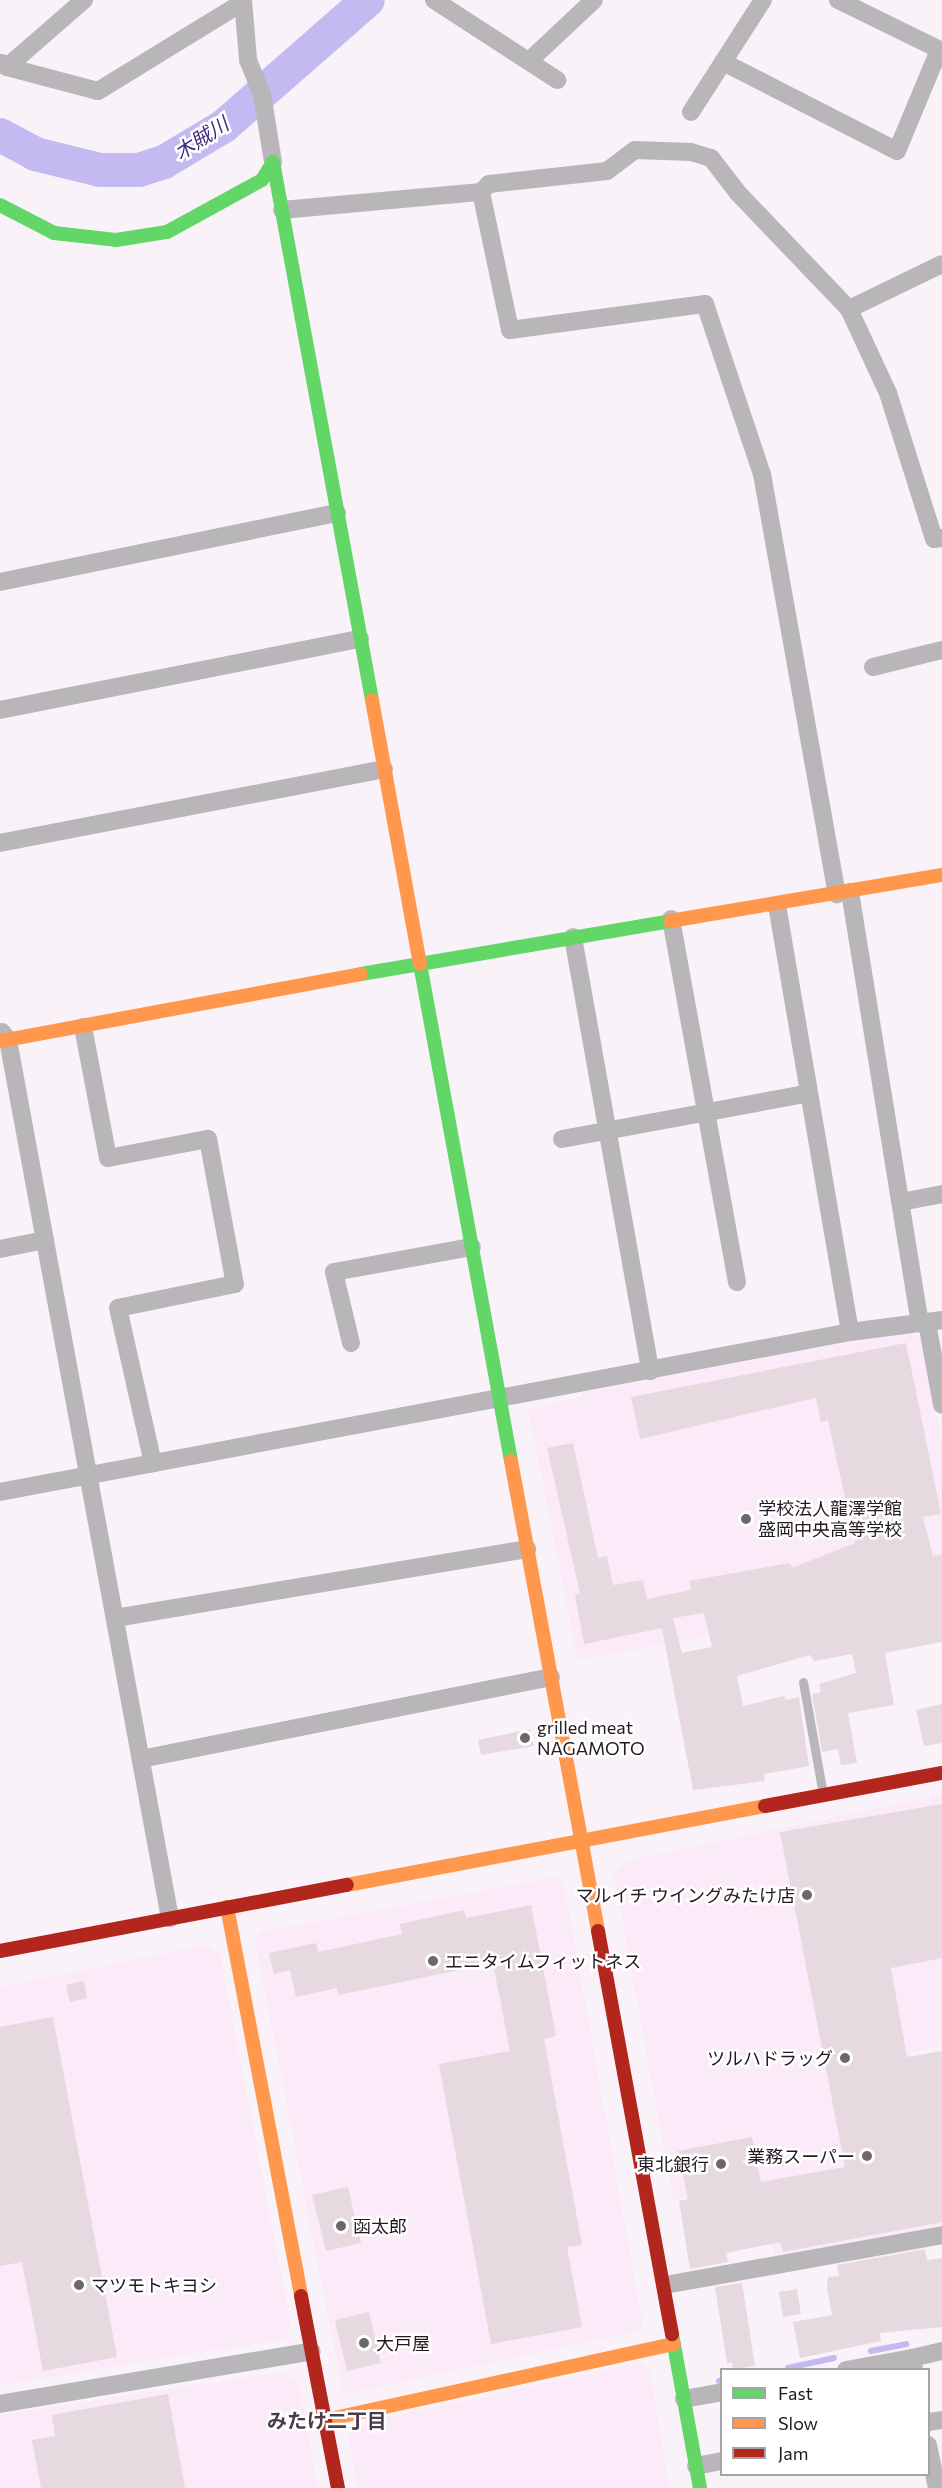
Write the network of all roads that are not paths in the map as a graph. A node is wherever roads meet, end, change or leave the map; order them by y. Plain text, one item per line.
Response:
1 (84, 0) edge
2 (434, 0) edge
3 (594, 0) edge
4 (762, 0) edge
5 (838, 0) edge
6 (243, 1) edge
7 (941, 50) edge
8 (529, 61) junction
9 (723, 62) junction
10 (4, 64) edge
11 (557, 80) dead end
12 (691, 112) dead end
13 (273, 162) junction
14 (481, 192) junction
15 (0, 205) edge
16 (282, 210) junction
17 (942, 264) edge
18 (849, 309) junction
19 (337, 513) junction
20 (942, 538) edge
21 (0, 582) edge
22 (360, 639) junction
23 (942, 650) edge
24 (873, 667) dead end
25 (0, 710) edge
26 (384, 769) junction
27 (0, 843) edge
28 (942, 875) edge
29 (843, 893) junction
30 (777, 905) junction
31 (671, 919) junction
32 (573, 937) junction
33 (419, 963) junction
34 (82, 1027) junction
35 (3, 1036) edge
36 (809, 1093) junction
37 (707, 1112) junction
38 (608, 1128) junction
39 (562, 1139) dead end
40 (942, 1194) edge
41 (902, 1202) junction
42 (45, 1240) junction
43 (472, 1247) junction
44 (0, 1249) edge
45 (737, 1282) dead end
46 (929, 1322) edge
47 (850, 1332) junction
48 (351, 1343) dead end
49 (650, 1371) junction
50 (502, 1396) junction
51 (942, 1405) edge
52 (153, 1463) junction
53 (89, 1475) junction
54 (0, 1492) edge
55 (527, 1549) junction
56 (115, 1618) junction
57 (551, 1677) junction
58 (803, 1682) dead end
59 (141, 1759) junction
60 (942, 1773) edge
61 (824, 1796) junction
62 (585, 1843) junction
63 (227, 1907) junction
64 (170, 1918) junction
65 (0, 1951) edge
66 (942, 2235) edge
67 (665, 2285) junction
68 (674, 2344) junction
69 (312, 2351) junction
70 (942, 2351) edge
71 (913, 2364) edge
72 (868, 2368) edge
73 (720, 2392) edge
74 (684, 2399) junction
75 (0, 2404) edge
76 (325, 2420) junction
77 (930, 2455) edge
78 (720, 2461) edge
79 (696, 2466) junction
80 (338, 2488) edge
81 (700, 2488) edge
82 (937, 2488) edge

1 - 10 street
2 - 8 street
3 - 8 street
4 - 9 street
5 - 7 street
6 - 10 street
6 - 13 street
7 - 9 street
8 - 11 street
9 - 12 street
13 - 15 street
13 - 16 street
14 - 16 street
14 - 18 street
14 - 29 street
16 - 19 street
17 - 18 street
18 - 20 street
19 - 21 street
19 - 22 street
22 - 25 street
22 - 26 street
23 - 24 street
26 - 27 street
26 - 33 street
28 - 29 street
29 - 30 street
29 - 41 street
30 - 31 street
30 - 36 street
31 - 32 street
31 - 37 street
32 - 33 street
32 - 38 street
33 - 34 street
33 - 43 street
34 - 35 street
34 - 52 street
35 - 42 street
36 - 37 street
36 - 47 street
37 - 38 street
37 - 45 street
38 - 39 street
38 - 49 street
40 - 41 street
41 - 46 street
42 - 44 street
42 - 53 street
43 - 48 street
43 - 50 street
46 - 47 street
46 - 51 street
47 - 49 street
49 - 50 street
50 - 52 street
50 - 55 street
52 - 53 street
53 - 54 street
53 - 56 street
55 - 56 street
55 - 57 street
56 - 59 street
57 - 59 street
57 - 62 street
58 - 61 lane
59 - 64 street
60 - 61 street
61 - 62 street
62 - 63 street
62 - 67 street
63 - 64 street
63 - 69 street
64 - 65 street
66 - 67 street
67 - 68 street
68 - 74 street
68 - 76 street
69 - 75 street
69 - 76 street
70 - 71 street
71 - 72 street
73 - 74 street
74 - 79 street
76 - 80 street
77 - 82 street
78 - 79 street
79 - 81 street

